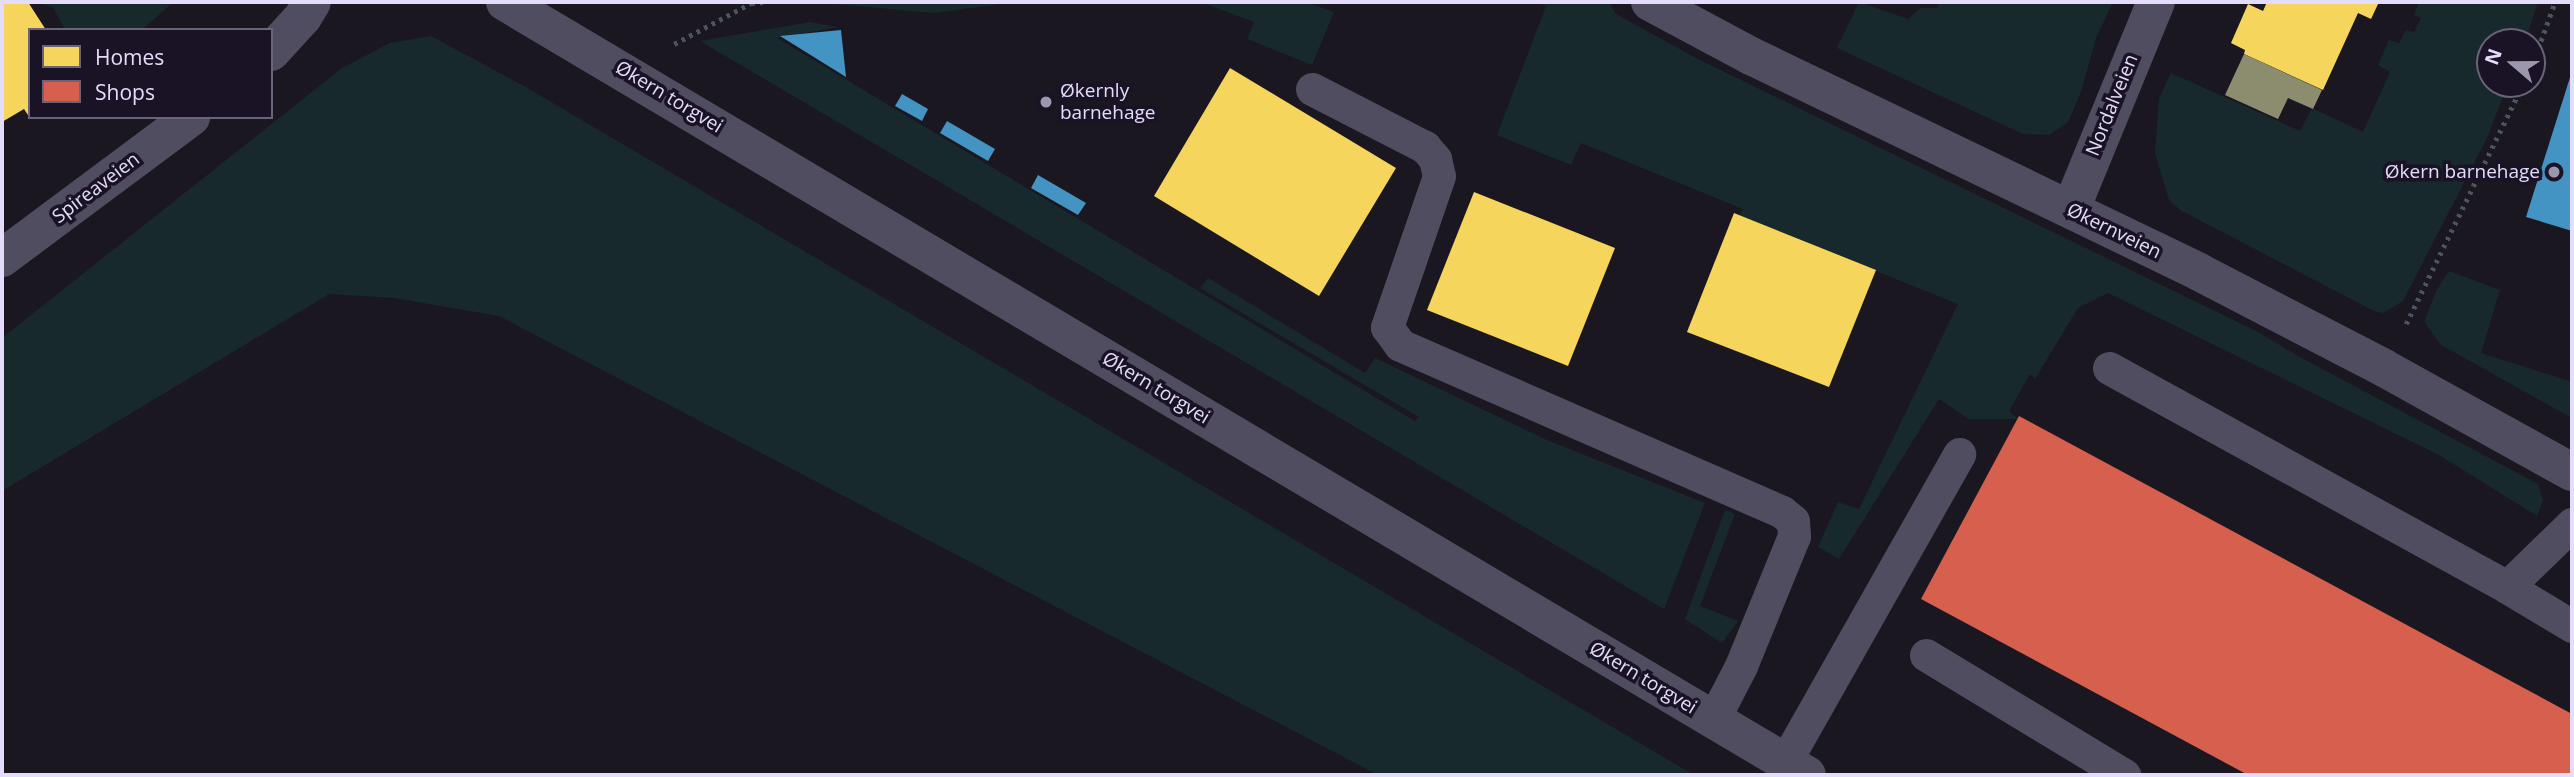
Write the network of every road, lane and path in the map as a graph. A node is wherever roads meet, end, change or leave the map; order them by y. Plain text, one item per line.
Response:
1 (312, 2) edge
2 (505, 2) edge
3 (767, 2) edge
4 (1650, 2) edge
5 (2156, 2) edge
6 (2555, 2) edge
7 (2546, 28) edge
8 (273, 50) edge
9 (624, 70) junction
10 (1312, 89) dead end
11 (2516, 98) edge
12 (188, 119) edge
13 (2071, 209) junction
14 (2, 258) edge
15 (2109, 368) dead end
16 (2384, 368) junction
17 (1959, 454) dead end
18 (2572, 472) edge
19 (2572, 524) edge
20 (2507, 587) junction
21 (2572, 626) edge
22 (1926, 655) dead end
23 (1713, 719) junction
24 (1796, 769) edge
25 (2124, 775) edge

1 - 8 street
2 - 9 street, Økern torgvei
3 - 9 path
4 - 13 street, Økernveien
5 - 13 street, Nordalveien
6 - 7 path
9 - 23 street, Økern torgvei
10 - 23 lane
11 - 16 path
12 - 14 street, Spireaveien
13 - 16 street, Økernveien
15 - 20 lane
16 - 18 street, Økernveien
17 - 24 lane
19 - 20 lane
20 - 21 lane
22 - 25 lane
23 - 24 street, Økern torgvei

